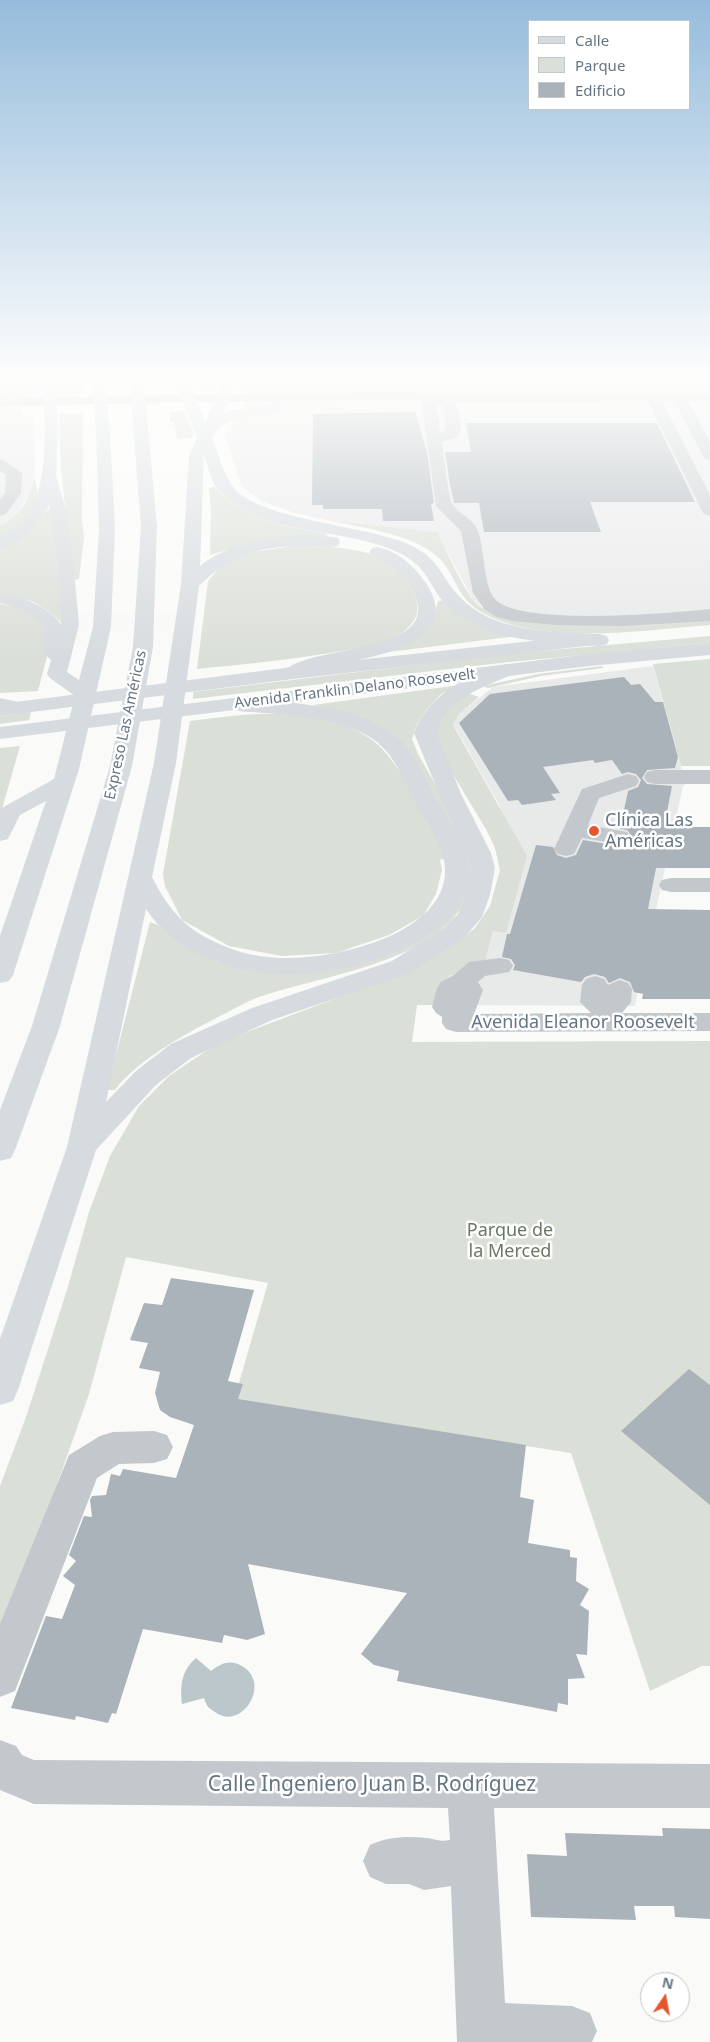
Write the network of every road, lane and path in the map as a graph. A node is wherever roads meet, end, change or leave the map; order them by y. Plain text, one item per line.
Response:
1 (8, 469) edge
2 (48, 469) edge
3 (105, 469) edge
4 (145, 469) edge
5 (196, 469) edge
6 (217, 469) edge
7 (438, 469) edge
8 (689, 469) edge
9 (48, 476) junction
10 (710, 510) edge
11 (0, 512) edge
12 (0, 544) edge
13 (190, 584) junction
14 (0, 598) edge
15 (710, 615) edge
16 (710, 630) edge
17 (600, 640) junction
18 (710, 649) edge
19 (59, 654) junction
20 (507, 670) junction
21 (293, 673) junction
22 (86, 694) junction
23 (0, 704) edge
24 (232, 704) junction
25 (20, 708) junction
26 (0, 710) edge
27 (0, 733) edge
28 (66, 775) junction
29 (655, 777) dead end
30 (710, 777) edge
31 (628, 781) dead end
32 (0, 834) edge
33 (619, 837) dead end
34 (140, 877) junction
35 (671, 885) dead end
36 (710, 885) edge
37 (500, 966) dead end
38 (0, 975) edge
39 (710, 1022) edge
40 (82, 1146) junction
41 (0, 1150) edge
42 (0, 1390) edge
43 (154, 1447) dead end
44 (0, 1676) edge
45 (17, 1772) edge
46 (470, 1786) junction
47 (710, 1786) edge
48 (474, 1860) junction
49 (386, 1861) dead end
50 (572, 2030) dead end
51 (481, 2034) edge

1 - 11 street
2 - 9 main road
3 - 22 main road
4 - 41 main road, Expreso Las Américas
5 - 13 main road
6 - 17 main road
7 - 15 street
8 - 10 street
9 - 12 main road
9 - 19 main road
13 - 21 main road
13 - 34 main road
14 - 19 main road
16 - 17 main road, Avenida Franklin Delano Roosevelt
17 - 21 main road, Avenida Franklin Delano Roosevelt
18 - 20 main road, Avenida Franklin Delano Roosevelt
19 - 22 main road
20 - 24 main road, Avenida Franklin Delano Roosevelt
20 - 40 main road
21 - 25 main road, Avenida Franklin Delano Roosevelt
22 - 28 main road
23 - 25 main road
24 - 27 main road, Avenida Franklin Delano Roosevelt
24 - 34 main road
25 - 26 main road, Avenida Franklin Delano Roosevelt
28 - 32 main road
28 - 38 main road
29 - 30 street
31 - 33 street
34 - 40 main road
35 - 36 street
37 - 39 street, Avenida Eleanor Roosevelt
40 - 42 main road
43 - 44 street
45 - 46 street, Calle Ingeniero Juan B. Rodríguez
46 - 47 street, Calle Ingeniero Juan B. Rodríguez
46 - 48 street
48 - 49 street
48 - 51 street
50 - 51 street

